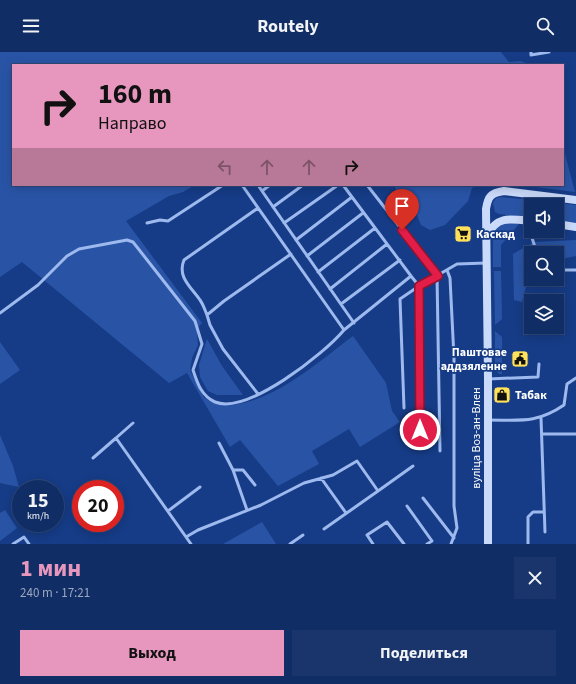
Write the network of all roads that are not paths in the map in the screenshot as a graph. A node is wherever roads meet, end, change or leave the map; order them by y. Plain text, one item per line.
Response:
1 (531, 52) edge
2 (549, 52) edge
3 (221, 186) edge
4 (243, 186) edge
5 (259, 186) edge
6 (269, 186) edge
7 (302, 186) edge
8 (337, 186) edge
9 (344, 186) edge
10 (368, 186) edge
11 (262, 191) junction
12 (352, 197) junction
13 (576, 200) edge
14 (273, 207) junction
15 (258, 208) junction
16 (363, 213) junction
17 (147, 223) dead end
18 (284, 223) junction
19 (524, 223) edge
20 (564, 225) edge
21 (576, 227) edge
22 (375, 228) junction
23 (486, 236) junction
24 (296, 240) junction
25 (387, 244) junction
26 (291, 254) junction
27 (307, 256) junction
28 (400, 260) junction
29 (486, 263) junction
30 (447, 270) junction
31 (564, 270) edge
32 (576, 270) edge
33 (318, 272) junction
34 (411, 276) junction
35 (438, 276) junction
36 (419, 286) junction
37 (330, 288) junction
38 (340, 304) junction
39 (0, 313) edge
40 (208, 314) junction
41 (354, 323) junction
42 (344, 330) junction
43 (539, 364) dead end
44 (576, 378) edge
45 (488, 379) junction
46 (258, 394) junction
47 (404, 408) dead end
48 (541, 418) junction
49 (488, 420) junction
50 (133, 423) dead end
51 (420, 430) dead end
52 (542, 434) junction
53 (576, 434) edge
54 (116, 438) junction
55 (219, 443) dead end
56 (440, 451) dead end
57 (94, 458) dead end
58 (412, 466) dead end
59 (233, 470) junction
60 (321, 478) junction
61 (255, 485) dead end
62 (200, 487) dead end
63 (378, 491) junction
64 (423, 498) dead end
65 (407, 506) dead end
66 (247, 510) junction
67 (168, 511) junction
68 (544, 512) junction
69 (346, 513) junction
70 (324, 529) dead end
71 (545, 532) dead end
72 (303, 535) dead end
73 (186, 537) junction
74 (454, 538) junction
75 (13, 544) edge
76 (29, 544) edge
77 (191, 544) edge
78 (290, 544) edge
79 (373, 544) edge
80 (404, 544) edge
81 (428, 544) edge
82 (451, 544) edge
83 (488, 544) edge
84 (528, 544) edge

1 - 2 lane
3 - 17 lane
4 - 15 lane
5 - 11 lane
6 - 11 lane
7 - 14 lane
8 - 18 lane
9 - 12 lane
10 - 35 lane
11 - 14 lane
12 - 16 lane
12 - 24 lane
13 - 23 main road, вуліца Воз-ан-Влен
14 - 18 lane
15 - 26 lane
15 - 40 lane
16 - 22 lane
16 - 27 lane
18 - 24 lane
19 - 23 main road
20 - 21 main road
22 - 25 lane
22 - 33 lane
23 - 29 main road, вуліца Воз-ан-Влен
24 - 27 lane
25 - 28 lane
25 - 37 lane
26 - 40 lane
26 - 42 lane
27 - 33 lane
28 - 34 lane
28 - 38 lane
29 - 30 lane
29 - 45 main road, вуліца Воз-ан-Влен
30 - 35 lane
30 - 74 lane
31 - 32 lane
33 - 37 lane
34 - 36 lane
34 - 41 lane
35 - 36 lane
35 - 56 lane
36 - 47 lane
36 - 51 lane
37 - 38 lane
38 - 41 lane
39 - 46 lane
40 - 46 lane
41 - 42 lane
42 - 46 lane
43 - 45 lane
44 - 48 lane
45 - 49 main road, вуліца Воз-ан-Влен
48 - 49 lane
48 - 52 lane
49 - 83 main road, вуліца Воз-ан-Влен
50 - 54 lane
52 - 53 lane
52 - 68 lane
54 - 57 lane
54 - 67 lane
55 - 59 lane
58 - 63 lane
59 - 61 lane
59 - 66 lane
60 - 63 lane
60 - 66 lane
60 - 69 lane
62 - 67 lane
63 - 69 lane
64 - 74 lane
65 - 81 lane
66 - 73 lane
67 - 73 lane
68 - 71 lane
68 - 84 lane
69 - 70 lane
72 - 78 lane
73 - 77 lane
74 - 82 lane
75 - 76 lane
79 - 80 lane

